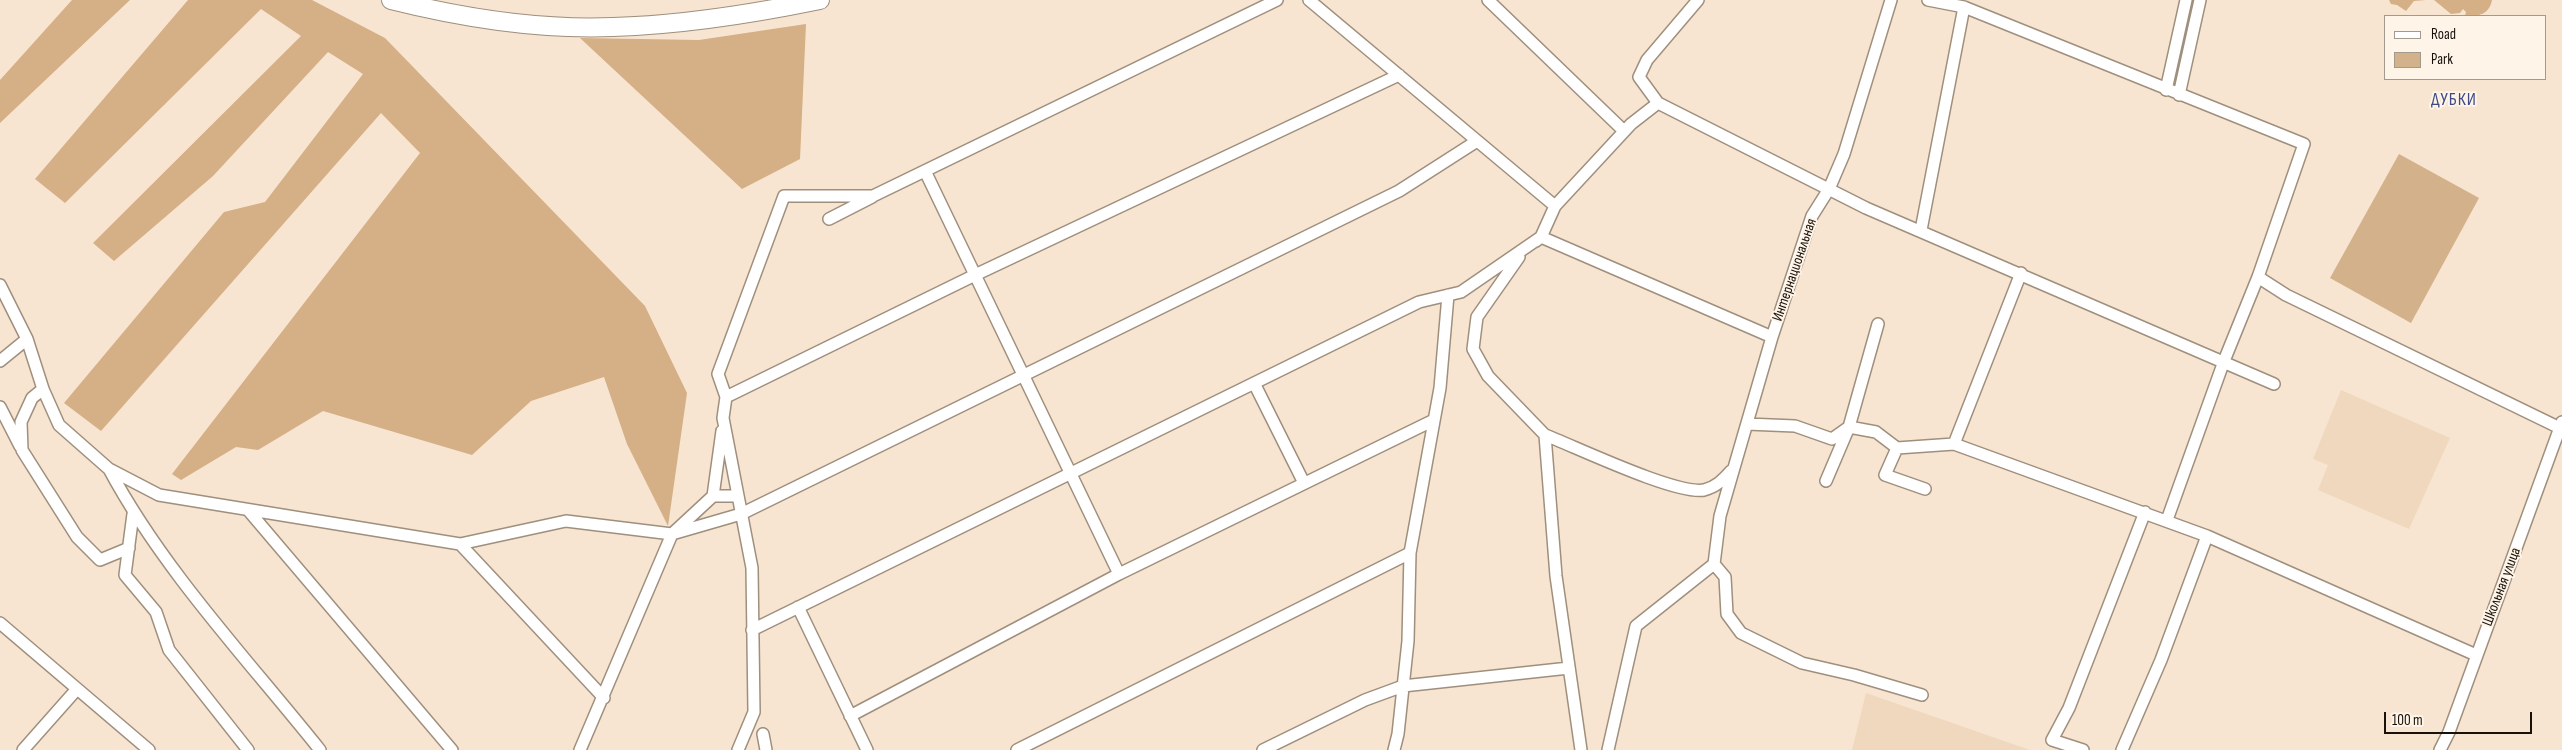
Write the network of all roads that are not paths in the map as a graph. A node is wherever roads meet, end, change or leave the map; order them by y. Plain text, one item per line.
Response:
1 (391, 0) edge
2 (820, 0) edge
3 (1277, 0) edge
4 (1309, 0) edge
5 (1488, 0) edge
6 (1698, 0) edge
7 (1891, 0) edge
8 (1928, 0) edge
9 (2186, 0) edge
10 (2200, 0) edge
11 (1964, 7) junction
12 (1399, 75) junction
13 (2166, 90) junction
14 (2180, 95) junction
15 (1658, 103) junction
16 (1624, 130) junction
17 (1477, 140) junction
18 (925, 171) junction
19 (1829, 189) junction
20 (874, 196) junction
21 (1555, 206) junction
22 (830, 219) dead end
23 (1921, 230) junction
24 (1541, 237) junction
25 (2021, 273) junction
26 (975, 275) junction
27 (2258, 277) junction
28 (0, 285) edge
29 (1448, 295) junction
30 (1878, 324) dead end
31 (1772, 337) junction
32 (27, 340) junction
33 (0, 361) edge
34 (2224, 361) junction
35 (1023, 375) junction
36 (1254, 383) junction
37 (2274, 384) dead end
38 (43, 389) junction
39 (726, 397) junction
40 (0, 407) edge
41 (1434, 420) junction
42 (1747, 424) junction
43 (2561, 426) edge
44 (1849, 427) junction
45 (1545, 435) junction
46 (1954, 444) junction
47 (1897, 448) junction
48 (22, 450) junction
49 (1735, 465) junction
50 (109, 469) junction
51 (1070, 473) junction
52 (1826, 481) dead end
53 (1304, 483) junction
54 (1925, 489) dead end
55 (713, 496) junction
56 (738, 496) junction
57 (248, 510) junction
58 (2145, 512) junction
59 (133, 514) junction
60 (741, 514) junction
61 (2167, 520) junction
62 (672, 534) junction
63 (2208, 536) junction
64 (460, 544) junction
65 (129, 548) junction
66 (1410, 553) junction
67 (1714, 564) junction
68 (1119, 574) junction
69 (798, 607) junction
70 (0, 623) edge
71 (752, 630) junction
72 (2476, 655) junction
73 (1569, 668) junction
74 (1403, 686) junction
75 (77, 688) junction
76 (1922, 695) dead end
77 (604, 698) junction
78 (850, 716) junction
79 (763, 734) dead end
80 (23, 750) edge
81 (149, 750) edge
82 (248, 750) edge
83 (320, 750) edge
84 (452, 750) edge
85 (580, 750) edge
86 (738, 750) edge
87 (766, 750) edge
88 (866, 750) edge
89 (1017, 750) edge
90 (1263, 750) edge
91 (1394, 750) edge
92 (1581, 750) edge
93 (1608, 750) edge
94 (2083, 750) edge
95 (2122, 750) edge
96 (2440, 750) edge

1 - 2 main road
3 - 18 street
4 - 12 street
5 - 16 street
6 - 15 street
7 - 19 street, Интернациональная
8 - 11 street
9 - 13 street
10 - 14 street
11 - 13 street
11 - 23 street
12 - 17 street
12 - 26 street
13 - 14 street
14 - 27 street
15 - 16 street
15 - 19 street
16 - 21 street
17 - 21 street
17 - 35 street
18 - 20 street
18 - 26 street
19 - 23 street
19 - 31 street, Интернациональная
20 - 22 street
20 - 39 street
21 - 24 street
23 - 25 street
24 - 29 street
24 - 31 street
24 - 45 street
25 - 34 street
25 - 46 street
26 - 35 street
26 - 39 street
27 - 34 street
27 - 43 street
28 - 32 street
29 - 36 street
29 - 41 street
30 - 44 street
31 - 42 street, Интернациональная
32 - 33 street
32 - 38 street
34 - 37 street
34 - 61 street
35 - 51 street
35 - 60 street
36 - 51 street
36 - 53 street
38 - 48 street
38 - 50 street
39 - 55 street
39 - 56 street
40 - 48 street
41 - 53 street
41 - 66 street
42 - 44 street
42 - 49 street, Интернациональная
43 - 72 street, Школьная улица
44 - 47 street
44 - 52 street
45 - 49 street
45 - 73 street
46 - 47 street
46 - 58 street
47 - 54 street
48 - 65 street
49 - 67 street, Интернациональная
50 - 57 street
50 - 59 street
51 - 68 street
51 - 69 street
53 - 68 street
55 - 56 street
55 - 62 street
56 - 60 street
57 - 64 street
57 - 84 street
58 - 61 street
58 - 94 street
59 - 65 street
59 - 83 street
60 - 62 street
60 - 71 street
61 - 63 street
62 - 64 street
62 - 77 street
63 - 72 street
63 - 95 street
64 - 77 street
65 - 82 street
66 - 74 street
66 - 89 street
67 - 76 street
67 - 93 street
68 - 78 street
69 - 71 street
69 - 78 street
70 - 75 street
71 - 86 street
72 - 96 street, Школьная улица
73 - 74 street
73 - 92 street
74 - 90 street
74 - 91 street
75 - 80 street
75 - 81 street
77 - 85 street
78 - 88 street
79 - 87 street

